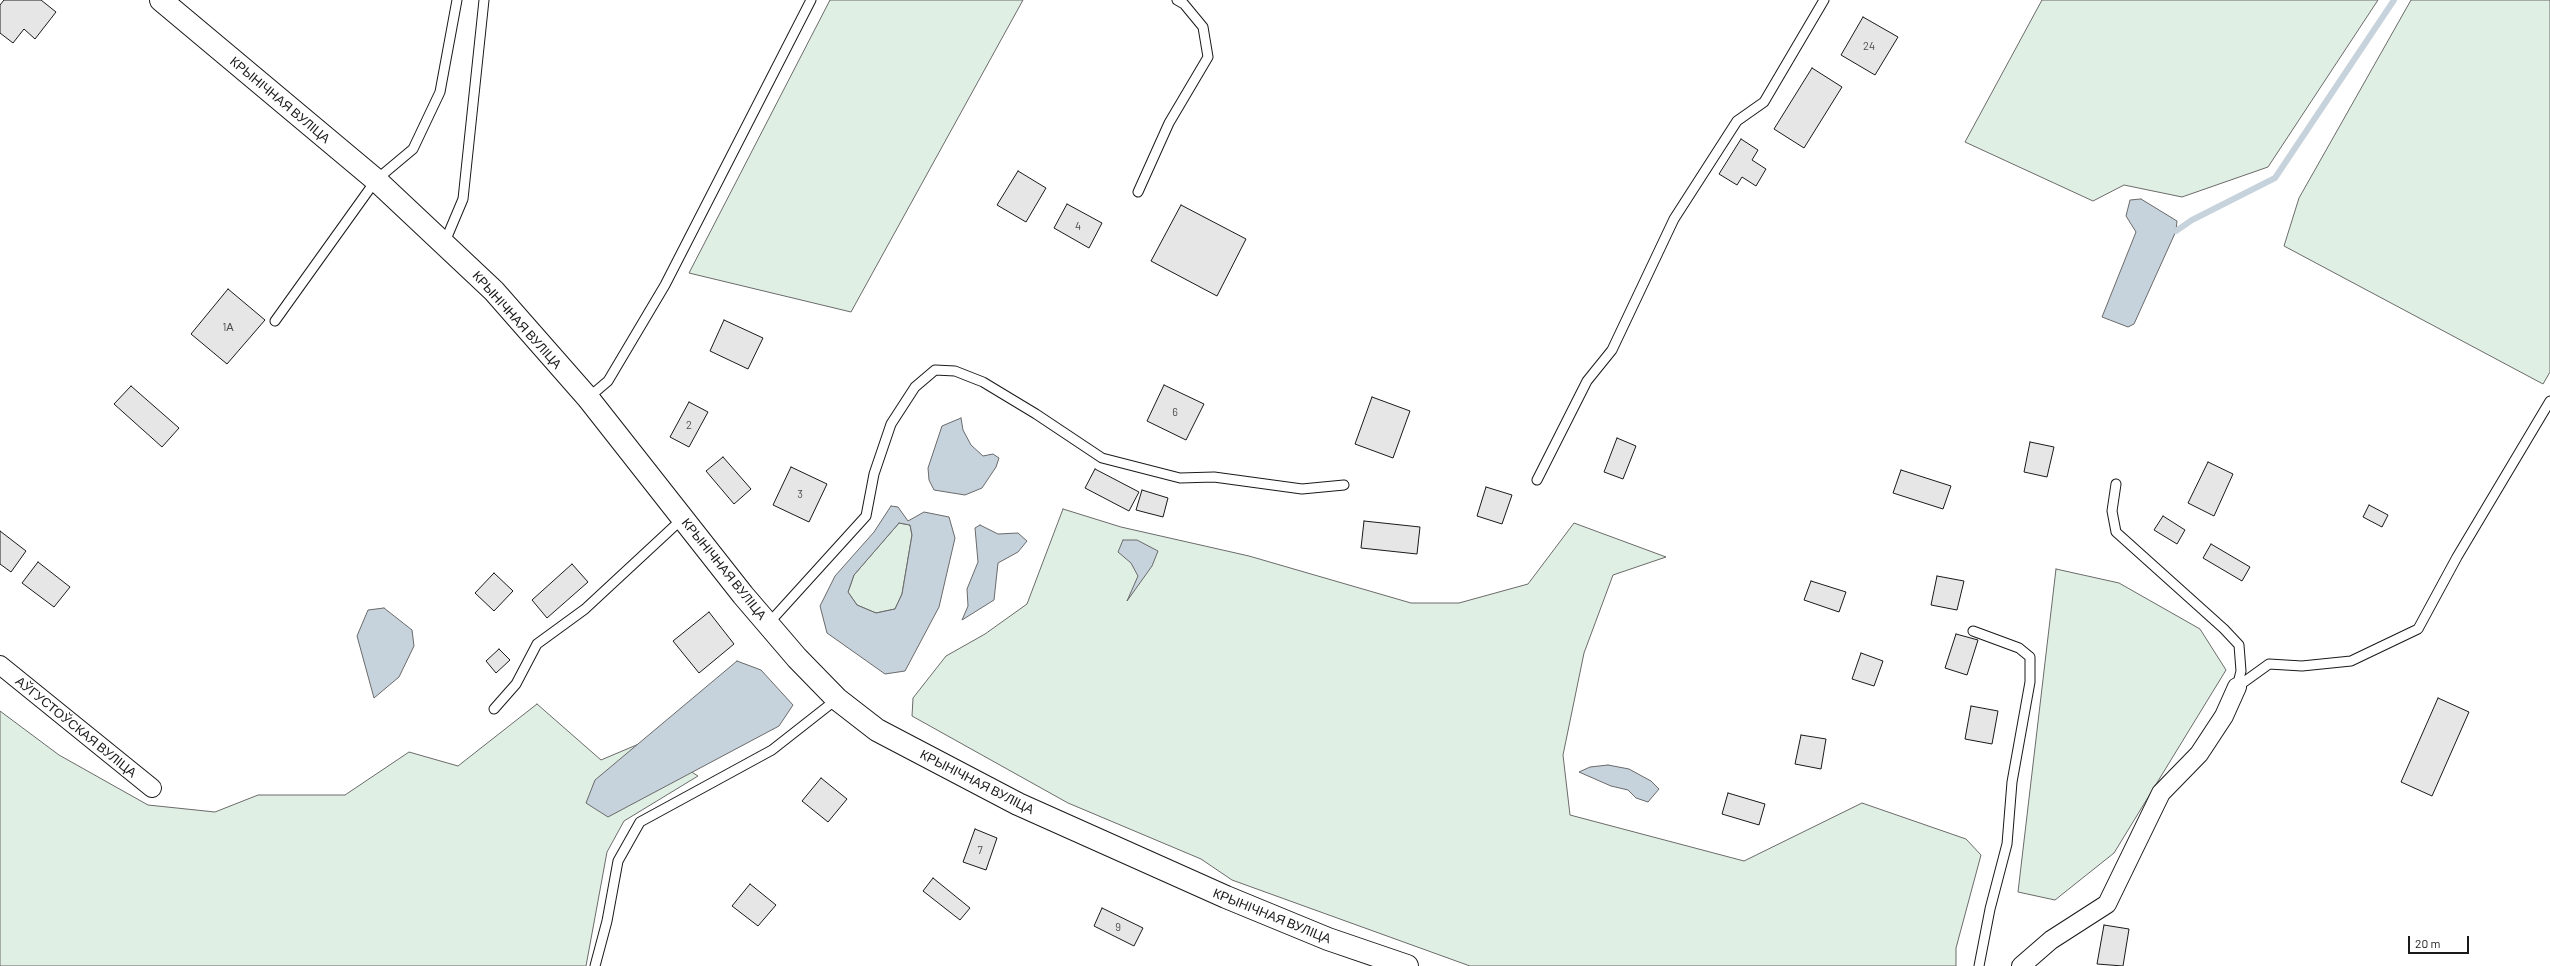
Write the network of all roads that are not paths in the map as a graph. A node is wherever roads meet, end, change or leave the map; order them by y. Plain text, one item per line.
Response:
1 (161, 0) edge
2 (457, 0) edge
3 (484, 0) edge
4 (811, 0) edge
5 (1177, 0) edge
6 (1824, 0) edge
7 (376, 180) junction
8 (1138, 192) dead end
9 (444, 244) junction
10 (275, 321) dead end
11 (588, 398) junction
12 (2550, 401) edge
13 (1537, 480) dead end
14 (2116, 484) dead end
15 (1344, 485) dead end
16 (682, 519) junction
17 (768, 624) junction
18 (1973, 631) dead end
19 (0, 665) edge
20 (2237, 687) junction
21 (837, 699) junction
22 (494, 709) dead end
23 (152, 788) dead end
24 (595, 966) edge
25 (1407, 966) edge
26 (1979, 966) edge
27 (2021, 966) edge

1 - 7 street, КРЫНІЧНАЯ ВУЛІЦА
2 - 7 lane
3 - 9 lane
4 - 11 lane
5 - 8 lane
6 - 13 lane
7 - 9 street, КРЫНІЧНАЯ ВУЛІЦА
7 - 10 lane
9 - 11 street, КРЫНІЧНАЯ ВУЛІЦА
11 - 16 street, КРЫНІЧНАЯ ВУЛІЦА
12 - 20 lane
14 - 20 lane
15 - 17 lane
16 - 17 street, КРЫНІЧНАЯ ВУЛІЦА
16 - 22 lane
17 - 21 street, КРЫНІЧНАЯ ВУЛІЦА
18 - 26 lane
19 - 23 street, АЎГУСТОЎСКАЯ ВУЛІЦА
20 - 27 street
21 - 24 lane
21 - 25 street, КРЫНІЧНАЯ ВУЛІЦА

